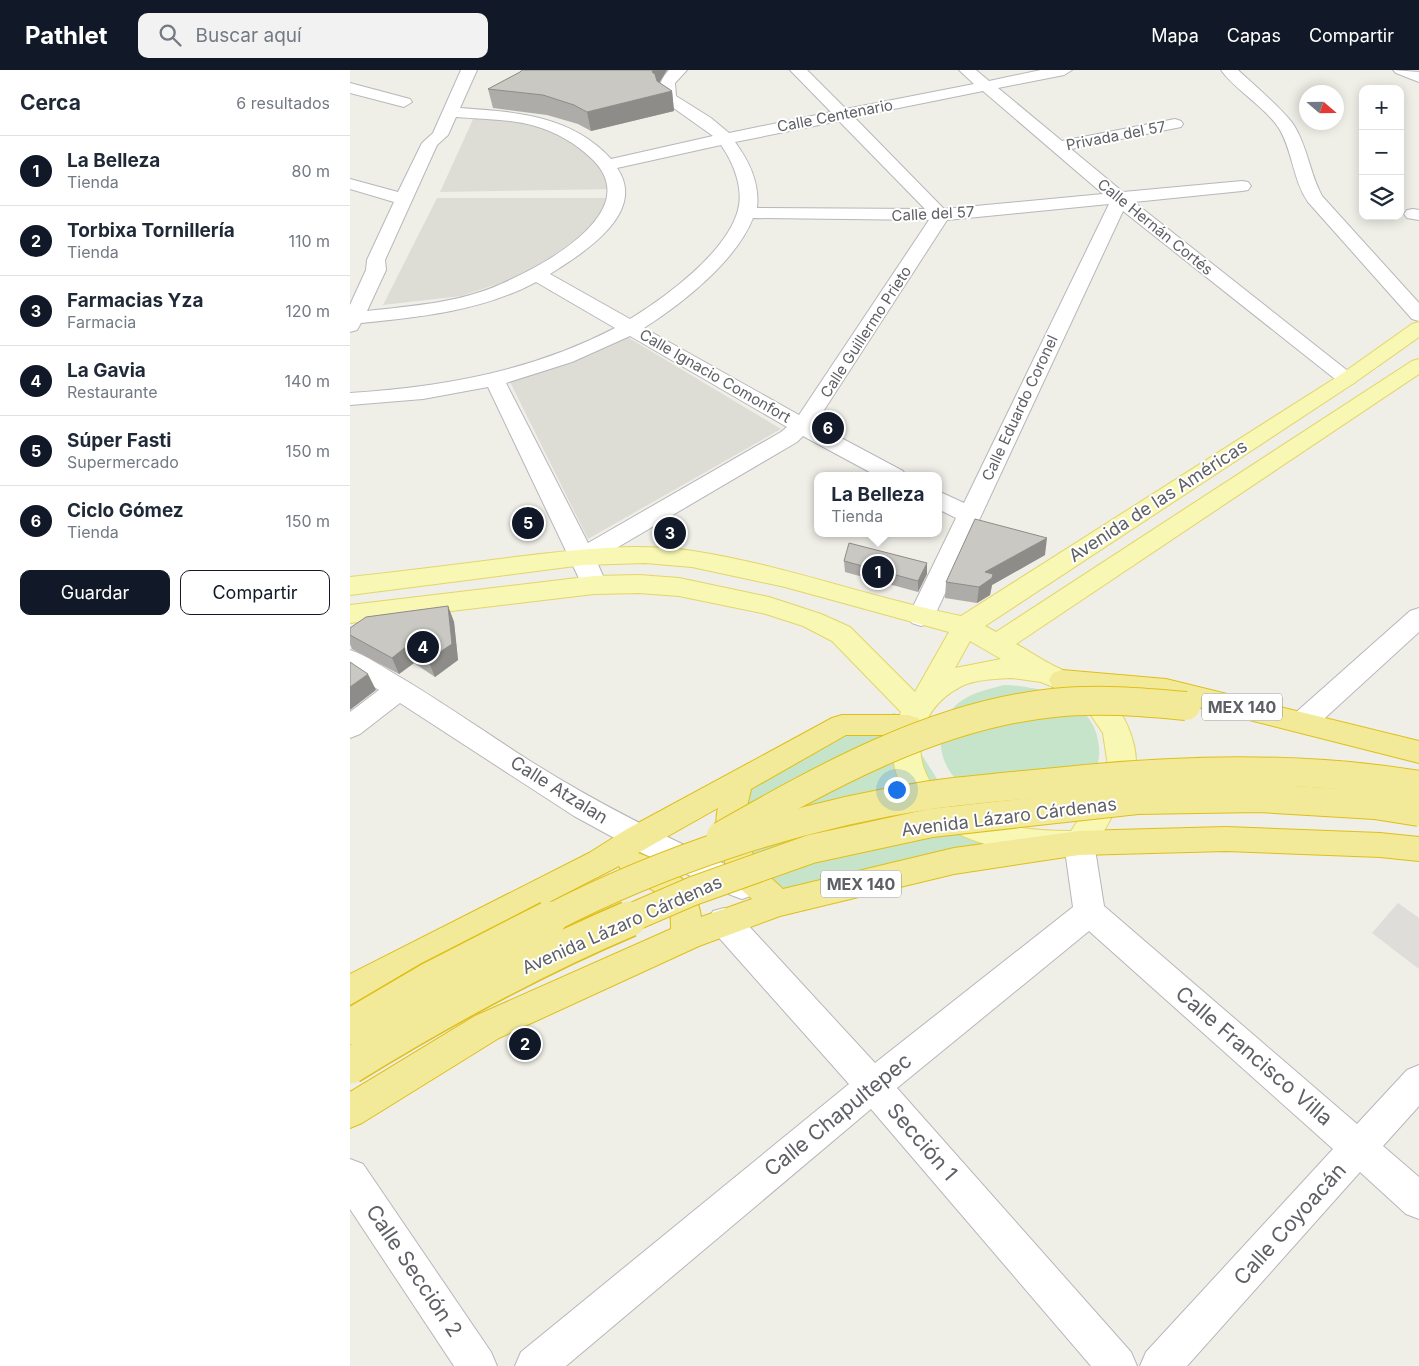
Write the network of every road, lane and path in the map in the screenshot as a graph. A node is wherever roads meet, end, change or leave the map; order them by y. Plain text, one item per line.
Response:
1 (469, 70) edge
2 (679, 70) edge
3 (798, 70) edge
4 (966, 70) edge
5 (1064, 70) edge
6 (1229, 70) edge
7 (986, 86) junction
8 (350, 88) edge
9 (404, 102) dead end
10 (449, 112) junction
11 (842, 114) junction
12 (1175, 124) dead end
13 (440, 135) junction
14 (724, 139) junction
15 (1058, 147) junction
16 (607, 166) junction
17 (350, 184) edge
18 (1242, 186) dead end
19 (403, 199) junction
20 (1120, 199) junction
21 (746, 213) junction
22 (939, 216) junction
23 (376, 270) junction
24 (536, 274) junction
25 (353, 313) edge
26 (1419, 315) edge
27 (631, 328) junction
28 (1419, 328) edge
29 (1419, 365) edge
30 (494, 379) junction
31 (1347, 379) junction
32 (350, 399) edge
33 (802, 426) junction
34 (888, 472) edge
35 (942, 501) edge
36 (969, 515) junction
37 (583, 557) junction
38 (594, 585) junction
39 (350, 586) edge
40 (350, 614) edge
41 (921, 617) junction
42 (1419, 617) edge
43 (965, 626) junction
44 (997, 644) junction
45 (350, 660) edge
46 (1054, 676) junction
47 (400, 688) junction
48 (916, 711) junction
49 (1304, 721) junction
50 (350, 726) edge
51 (1419, 752) edge
52 (1419, 764) edge
53 (739, 781) junction
54 (1419, 785) edge
55 (1419, 812) edge
56 (638, 838) junction
57 (1079, 843) junction
58 (1419, 849) edge
59 (600, 862) junction
60 (670, 866) junction
61 (778, 903) junction
62 (1089, 912) junction
63 (724, 921) junction
64 (688, 936) junction
65 (350, 990) edge
66 (350, 1027) edge
67 (350, 1066) edge
68 (1419, 1080) edge
69 (872, 1086) junction
70 (350, 1111) edge
71 (1358, 1148) junction
72 (350, 1177) edge
73 (1419, 1200) edge
74 (477, 1366) edge
75 (535, 1366) edge
76 (1117, 1366) edge
77 (1160, 1366) edge

1 - 10 street
2 - 14 street
3 - 11 street
4 - 7 street, Calle Hernán Cortés
5 - 7 street, Calle Centenario
6 - 26 street
7 - 11 street, Calle Centenario
7 - 15 street, Calle Hernán Cortés
8 - 9 street
10 - 13 street
10 - 16 street
11 - 14 street, Calle Centenario
11 - 22 street
12 - 15 street, Privada del 57
13 - 19 street
13 - 23 street
14 - 16 street, Calle Centenario
14 - 21 street
15 - 20 street, Calle Hernán Cortés
16 - 24 street
17 - 19 street
18 - 20 street
19 - 23 street
20 - 22 street, Calle del 57
20 - 31 street, Calle Hernán Cortés
20 - 36 street, Calle Eduardo Coronel
21 - 22 street, Calle del 57
21 - 27 street
22 - 33 street, Calle Guillermo Prieto
23 - 25 street
24 - 25 street
24 - 27 street, Calle Ignacio Comonfort
27 - 30 street
27 - 33 street, Calle Ignacio Comonfort
28 - 31 main road, Avenida de las Américas
29 - 44 main road, Avenida de las Américas
30 - 32 street
30 - 37 street
31 - 43 main road, Avenida de las Américas
33 - 34 street, Calle Ignacio Comonfort
33 - 37 street, Calle Guillermo Prieto
35 - 36 street
36 - 41 street, Calle Eduardo Coronel
37 - 38 street
37 - 39 main road
37 - 41 main road
38 - 40 main road
38 - 48 main road
41 - 43 main road
42 - 49 street
43 - 44 main road
43 - 48 main road, Avenida de las Américas
44 - 46 main road
45 - 47 street, Calle Atzalan
46 - 48 main road, MEX 140
46 - 49 highway, MEX 140
46 - 57 main road, MEX 140
47 - 50 street
47 - 56 street, Calle Atzalan
48 - 53 highway
48 - 57 main road, MEX 140
49 - 51 highway, MEX 140
52 - 60 highway, bridge
53 - 56 highway
53 - 61 highway
54 - 60 highway, Avenida Lázaro Cárdenas, bridge
55 - 67 highway, Avenida Lázaro Cárdenas / MEX 140, bridge
56 - 59 highway
56 - 61 street, Calle Atzalan
57 - 58 highway, MEX 140
57 - 61 highway, MEX 140
57 - 62 street
59 - 64 highway
59 - 65 highway
60 - 66 highway, Avenida Lázaro Cárdenas, bridge
61 - 63 highway, MEX 140
62 - 69 street, Calle Chapultepec
62 - 71 street, Calle Francisco Villa
63 - 64 highway, MEX 140
63 - 69 street, Sección 1
64 - 70 highway, MEX 140
68 - 71 street, Calle Coyoacán
69 - 75 street, Calle Chapultepec
69 - 76 street, Sección 1
71 - 73 street, Calle Francisco Villa
71 - 77 street, Calle Coyoacán
72 - 74 street, Calle Sección 2

